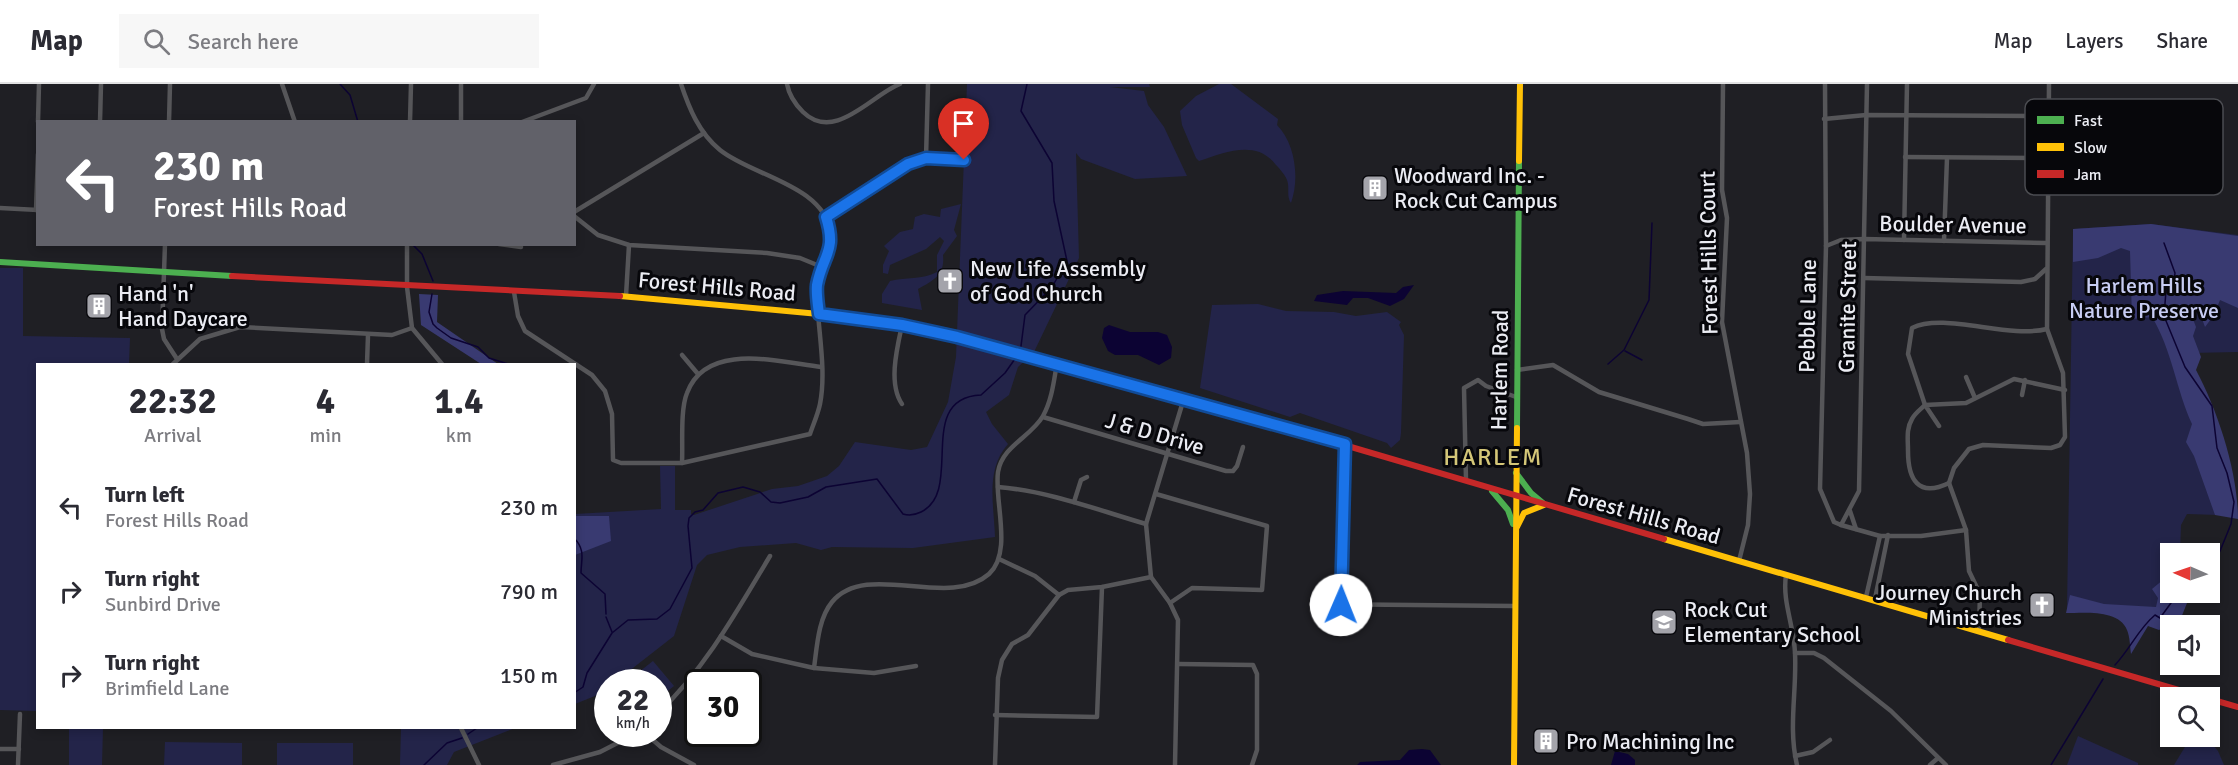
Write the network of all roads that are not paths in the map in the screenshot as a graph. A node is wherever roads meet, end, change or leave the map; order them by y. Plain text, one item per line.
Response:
1 (39, 84) edge
2 (101, 84) edge
3 (170, 84) edge
4 (282, 84) edge
5 (411, 84) edge
6 (461, 84) edge
7 (594, 84) edge
8 (681, 84) edge
9 (788, 84) edge
10 (900, 84) edge
11 (928, 84) edge
12 (1520, 84) edge
13 (1723, 84) edge
14 (1825, 84) edge
15 (1867, 84) edge
16 (1906, 84) edge
17 (2049, 84) edge
18 (2049, 99) edge
19 (1866, 115) junction
20 (1906, 115) junction
21 (2025, 116) edge
22 (1824, 119) junction
23 (38, 120) edge
24 (100, 120) edge
25 (169, 120) edge
26 (294, 120) edge
27 (410, 120) edge
28 (461, 120) edge
29 (527, 120) edge
30 (704, 133) junction
31 (1905, 157) junction
32 (926, 158) junction
33 (1947, 158) junction
34 (2025, 158) edge
35 (964, 160) dead end
36 (2047, 195) edge
37 (0, 208) edge
38 (36, 210) edge
39 (576, 213) edge
40 (576, 216) edge
41 (826, 217) junction
42 (1864, 239) junction
43 (1904, 240) junction
44 (1944, 241) junction
45 (2046, 243) junction
46 (629, 245) junction
47 (165, 246) edge
48 (406, 246) edge
49 (514, 246) edge
50 (1826, 246) junction
51 (521, 247) dead end
52 (0, 262) edge
53 (822, 267) junction
54 (2046, 269) junction
55 (165, 272) junction
56 (1864, 278) junction
57 (407, 287) junction
58 (514, 292) junction
59 (626, 296) junction
60 (819, 314) junction
61 (902, 325) junction
62 (412, 328) junction
63 (2047, 329) junction
64 (368, 335) junction
65 (682, 355) dead end
66 (175, 362) edge
67 (367, 363) edge
68 (441, 363) edge
69 (574, 363) edge
70 (1057, 363) junction
71 (576, 364) edge
72 (821, 367) junction
73 (1516, 370) junction
74 (698, 374) junction
75 (1966, 377) dead end
76 (2025, 380) junction
77 (2065, 390) junction
78 (2022, 394) dead end
79 (1516, 397) junction
80 (1184, 398) junction
81 (1975, 398) junction
82 (902, 404) dead end
83 (1925, 405) junction
84 (1043, 417) junction
85 (1740, 422) junction
86 (1938, 426) dead end
87 (1345, 444) junction
88 (1243, 447) dead end
89 (1168, 454) junction
90 (682, 463) junction
91 (1515, 473) junction
92 (1087, 477) dead end
93 (1466, 480) junction
94 (1949, 483) junction
95 (998, 487) junction
96 (1490, 489) junction
97 (1156, 495) junction
98 (1516, 496) junction
99 (1074, 502) junction
100 (1546, 505) junction
101 (1850, 511) junction
102 (1146, 524) junction
103 (1841, 525) junction
104 (1856, 529) junction
105 (1966, 530) junction
106 (1516, 531) junction
107 (1888, 535) junction
108 (1880, 536) junction
109 (770, 556) dead end
110 (999, 559) junction
111 (1739, 561) junction
112 (1786, 575) junction
113 (1150, 577) junction
114 (1102, 587) junction
115 (1059, 595) junction
116 (1866, 597) junction
117 (1875, 599) junction
118 (1170, 603) junction
119 (1311, 604) dead end
120 (1341, 605) junction
121 (1515, 606) junction
122 (1979, 629) junction
123 (721, 636) junction
124 (1795, 653) junction
125 (1179, 663) junction
126 (916, 666) dead end
127 (814, 668) junction
128 (2171, 687) edge
129 (672, 700) edge
130 (2220, 702) edge
131 (2238, 707) edge
132 (21, 714) dead end
133 (995, 716) junction
134 (461, 729) edge
135 (1830, 740) dead end
136 (610, 747) edge
137 (662, 747) edge
138 (0, 749) edge
139 (19, 749) junction
140 (1795, 756) junction
141 (1938, 758) junction
142 (18, 765) edge
143 (479, 765) edge
144 (553, 765) edge
145 (694, 765) edge
146 (995, 765) edge
147 (1175, 765) edge
148 (1252, 765) edge
149 (1514, 765) edge
150 (1797, 765) edge
151 (1930, 765) edge
152 (1946, 765) edge

1 - 23 street
2 - 24 street
3 - 25 street
4 - 26 street
5 - 27 street
6 - 28 street
7 - 29 street
8 - 30 street
9 - 10 street
11 - 32 street
12 - 73 street, Harlem Road
13 - 85 street, Forest Hills Court
14 - 22 street, Pebble Lane
15 - 19 street, Granite Street
16 - 20 street
17 - 18 street
19 - 20 street
19 - 22 street
19 - 42 street, Granite Street
20 - 21 street
20 - 31 street
22 - 50 street, Pebble Lane
30 - 39 street
30 - 41 street
31 - 33 street
31 - 43 street
32 - 35 street
32 - 41 street
33 - 34 street
33 - 44 street
36 - 45 street
37 - 38 street
40 - 46 street
41 - 53 street
42 - 43 street, Boulder Avenue
42 - 50 street, Boulder Avenue
42 - 56 street, Granite Street
43 - 44 street, Boulder Avenue
44 - 45 street, Boulder Avenue
45 - 54 street
46 - 53 street
46 - 59 street
47 - 55 street
48 - 57 street
49 - 51 street
50 - 103 street, Pebble Lane
52 - 55 street, Forest Hills Road
53 - 60 street
54 - 56 street
54 - 63 street
55 - 57 street, Forest Hills Road
55 - 66 street
56 - 101 street, Granite Street
57 - 58 street, Forest Hills Road
57 - 62 street
58 - 59 street, Forest Hills Road
58 - 69 street
59 - 60 street, Forest Hills Road
60 - 61 street, Forest Hills Road
60 - 72 street
61 - 70 street, Forest Hills Road
61 - 82 street
62 - 64 street
62 - 68 street
63 - 77 street
63 - 83 street
64 - 66 street
64 - 67 street
65 - 74 street
70 - 80 street, Forest Hills Road
70 - 84 street
71 - 90 street
72 - 74 street
72 - 90 street
73 - 79 street, Harlem Road
73 - 85 street
74 - 90 street
75 - 81 street
76 - 77 street
76 - 78 street
76 - 81 street
77 - 94 street
79 - 91 street, Harlem Road
79 - 93 street
80 - 87 street, Forest Hills Road
80 - 89 street
81 - 83 street
83 - 86 street
83 - 94 street
84 - 89 street, J & D Drive
84 - 95 street
85 - 111 street, Forest Hills Court
87 - 93 street, Forest Hills Road
87 - 120 street
88 - 89 street, J & D Drive
89 - 97 street
91 - 98 street, Harlem Road
91 - 100 street
92 - 99 street
93 - 96 street, Forest Hills Road
94 - 105 street
95 - 99 street
95 - 110 street
96 - 98 street, Forest Hills Road
96 - 106 street
97 - 102 street
97 - 118 street
98 - 100 street, Forest Hills Road
98 - 106 street, Harlem Road
99 - 102 street
100 - 106 street
100 - 111 street, Forest Hills Road
101 - 103 street, Granite Street
101 - 104 street
102 - 113 street
103 - 104 street
104 - 108 street
105 - 107 street
105 - 122 street
106 - 121 street, Harlem Road
107 - 108 street
107 - 117 street
108 - 116 street
109 - 123 street
110 - 115 street
110 - 127 street
111 - 112 street, Forest Hills Road
112 - 116 street, Forest Hills Road
112 - 124 street
113 - 114 street
113 - 118 street
114 - 115 street
114 - 133 street
115 - 133 street
116 - 117 street, Forest Hills Road
117 - 122 street, Forest Hills Road
118 - 125 street
119 - 120 street
120 - 121 street
121 - 149 street, Harlem Road
122 - 128 street, Forest Hills Road
123 - 127 street
123 - 129 street
124 - 140 street
124 - 141 street
125 - 147 street
125 - 148 street
126 - 127 street
130 - 131 street, Forest Hills Road
132 - 139 street
133 - 146 street
134 - 143 street
135 - 140 street
136 - 144 street
137 - 145 street
138 - 139 street
139 - 142 street
140 - 150 street
141 - 151 street
141 - 152 street

